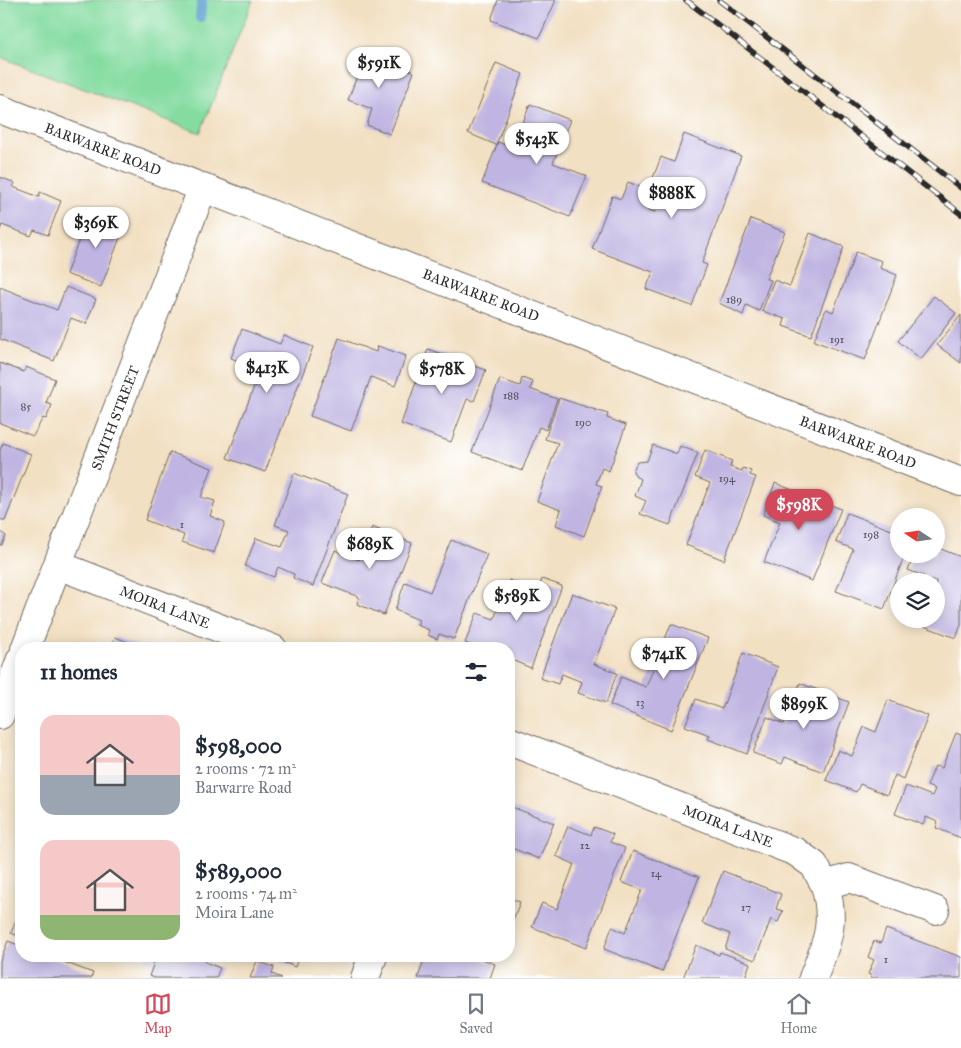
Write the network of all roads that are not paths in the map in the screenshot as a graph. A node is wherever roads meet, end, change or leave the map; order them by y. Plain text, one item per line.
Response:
1 (0, 109) edge
2 (204, 187) junction
3 (961, 482) edge
4 (58, 565) junction
5 (28, 642) edge
6 (255, 642) edge
7 (15, 675) edge
8 (0, 714) edge
9 (515, 743) edge
10 (825, 885) junction
11 (936, 910) dead end
12 (371, 962) edge
13 (365, 978) edge
14 (813, 978) edge

1 - 2 street, BARWARRE ROAD
2 - 3 street, BARWARRE ROAD
2 - 4 street, SMITH STREET
4 - 5 street, SMITH STREET
4 - 6 street, MOIRA LANE
7 - 8 street
9 - 10 street, MOIRA LANE
10 - 11 street
10 - 14 street, MOIRA LANE
12 - 13 street

